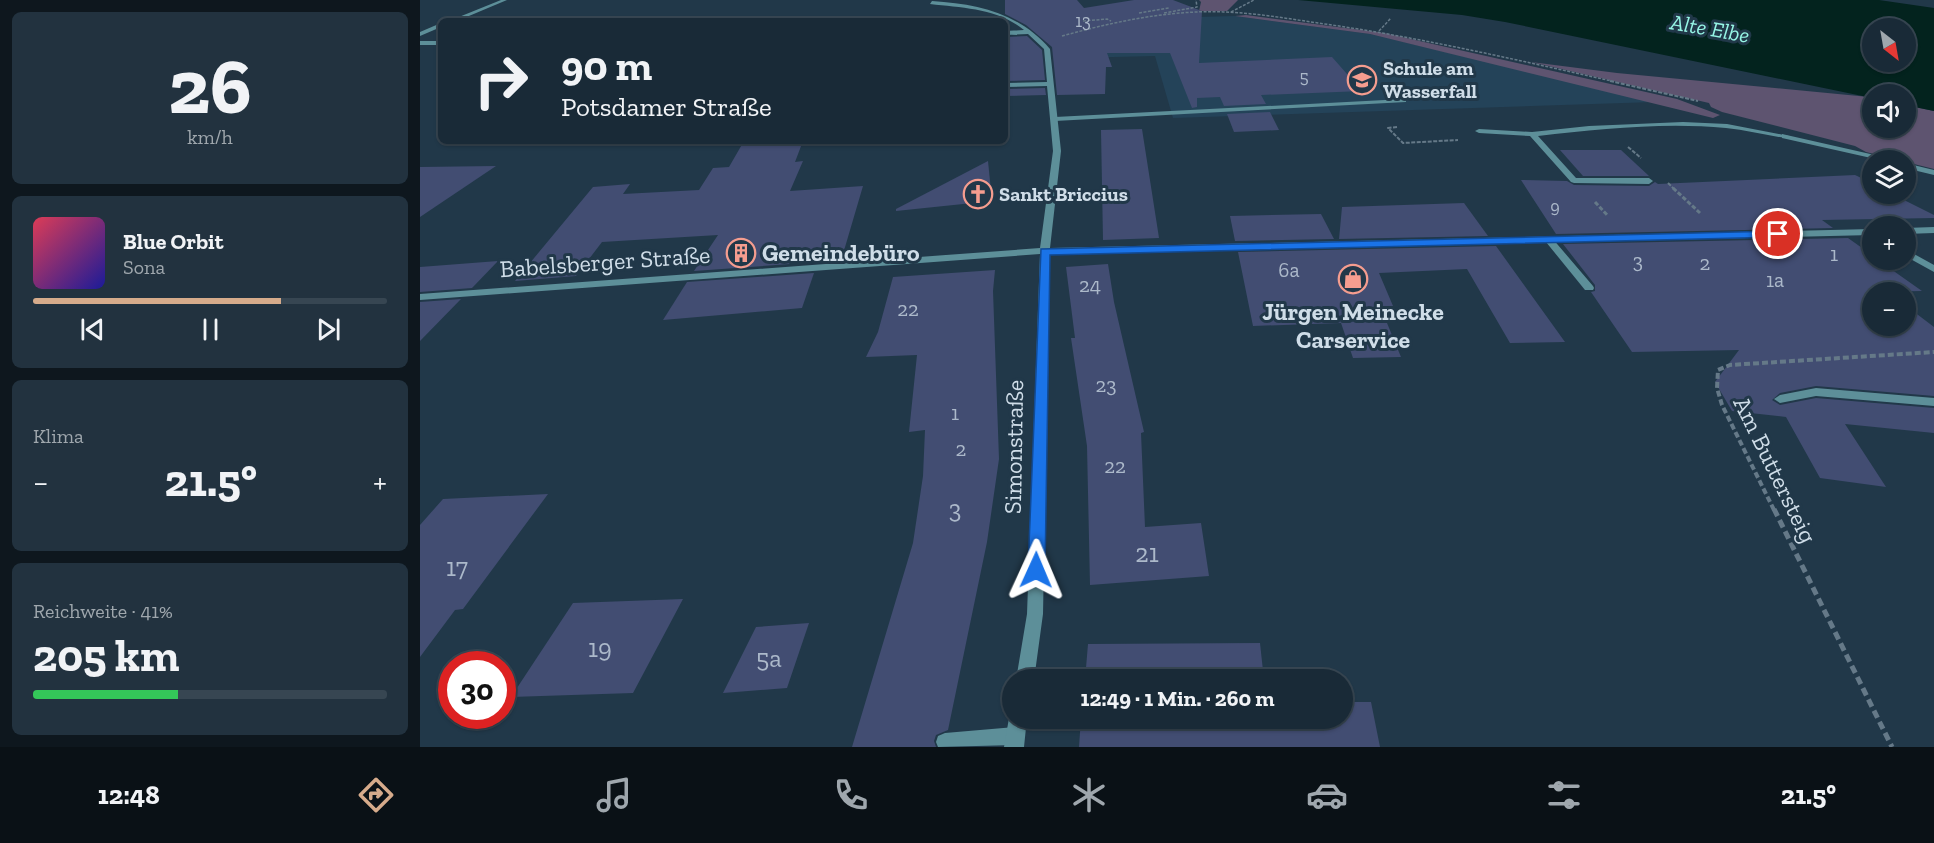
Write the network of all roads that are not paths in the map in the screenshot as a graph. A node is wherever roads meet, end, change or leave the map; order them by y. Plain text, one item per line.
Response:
1 (505, 0) edge
2 (932, 3) dead end
3 (460, 18) edge
4 (438, 26) edge
5 (1028, 32) junction
6 (1008, 33) edge
7 (420, 34) edge
8 (420, 43) edge
9 (438, 43) edge
10 (1052, 84) junction
11 (1008, 85) edge
12 (1404, 101) dead end
13 (1055, 119) junction
14 (1479, 131) road end
15 (1532, 134) junction
16 (1862, 154) edge
17 (1916, 168) edge
18 (1934, 173) edge
19 (1648, 181) dead end
20 (1934, 230) edge
21 (1916, 231) edge
22 (1862, 233) edge
23 (1549, 240) junction
24 (1045, 251) junction
25 (1916, 258) edge
26 (1934, 269) edge
27 (1589, 288) dead end
28 (420, 297) edge
29 (1780, 399) dead end
30 (1934, 402) edge
31 (1026, 669) edge
32 (1016, 734) edge
33 (945, 742) dead end

1 - 3 street
2 - 5 street
4 - 7 street
5 - 6 street
5 - 10 street, Simonstraße
8 - 9 street
10 - 11 street
10 - 13 street, Simonstraße
12 - 13 street
13 - 24 street, Simonstraße
14 - 15 street
15 - 16 street
15 - 19 street
17 - 18 street
20 - 21 street
22 - 23 street, Babelsberger Straße
23 - 24 street, Babelsberger Straße
23 - 27 street
24 - 28 street, Babelsberger Straße
24 - 31 street, Simonstraße
25 - 26 street
29 - 30 street
32 - 33 street

